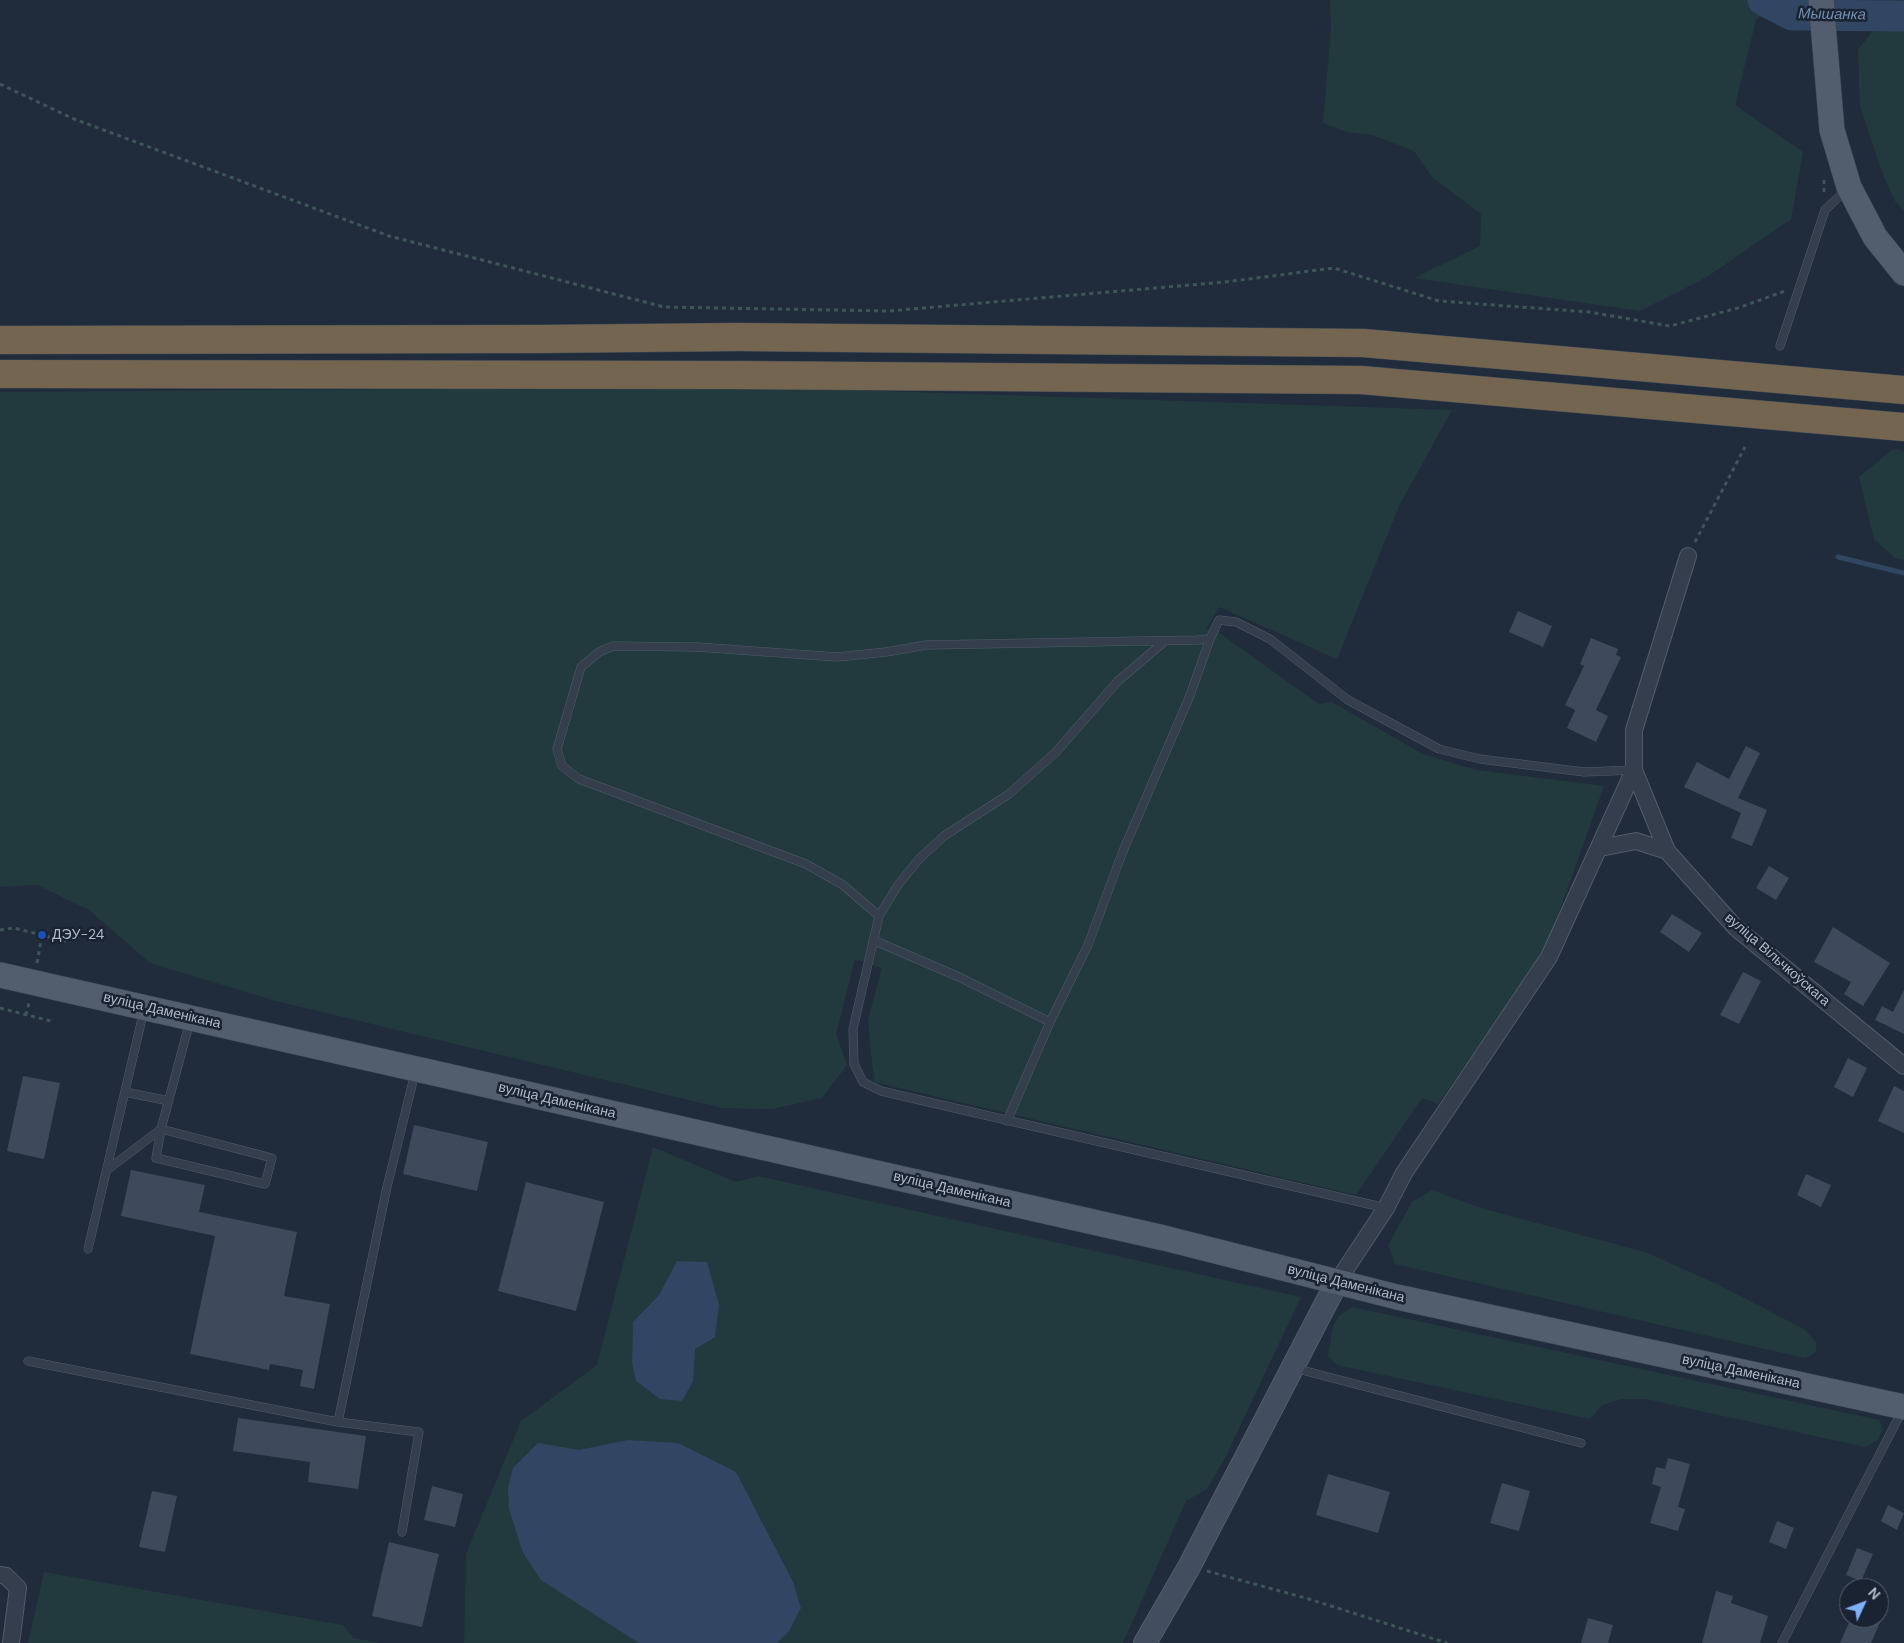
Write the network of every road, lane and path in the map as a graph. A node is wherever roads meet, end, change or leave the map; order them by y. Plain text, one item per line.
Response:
1 (1821, 0) edge
2 (0, 84) edge
3 (1850, 187) junction
4 (1904, 273) edge
5 (1800, 286) junction
6 (0, 340) edge
7 (1780, 346) dead end
8 (0, 374) edge
9 (1904, 390) edge
10 (1904, 427) edge
11 (1745, 447) dead end
12 (1688, 556) joint
13 (1210, 638) junction
14 (1165, 641) junction
15 (1634, 770) junction
16 (1600, 848) junction
17 (1667, 851) junction
18 (879, 916) junction
19 (0, 930) edge
20 (873, 940) junction
21 (69, 942) dead end
22 (0, 975) edge
23 (144, 1007) junction
24 (0, 1008) edge
25 (191, 1018) junction
26 (51, 1021) dead end
27 (1050, 1022) junction
28 (1904, 1066) edge
29 (416, 1069) junction
30 (125, 1092) junction
31 (168, 1102) junction
32 (1007, 1121) junction
33 (161, 1129) junction
34 (107, 1170) junction
35 (1386, 1208) junction
36 (88, 1249) dead end
37 (1337, 1282) junction
38 (28, 1361) dead end
39 (1292, 1367) junction
40 (1904, 1407) edge
41 (338, 1422) junction
42 (1582, 1443) dead end
43 (402, 1532) dead end
44 (1189, 1566) junction
45 (3, 1575) edge
46 (11, 1643) edge
47 (1145, 1643) edge
48 (1446, 1643) edge
49 (1782, 1643) edge

1 - 3 main road
2 - 5 path
3 - 4 main road
3 - 5 lane
5 - 7 lane
6 - 9 highway
8 - 10 highway
11 - 12 path
12 - 15 street, вуліца Вільчкоўскага
13 - 14 lane
13 - 15 lane
13 - 27 lane
14 - 18 lane
14 - 18 lane
15 - 16 street
15 - 17 street, вуліца Вільчкоўскага
16 - 17 street
16 - 35 street
17 - 28 street, вуліца Вільчкоўскага
18 - 20 lane
19 - 21 path
20 - 27 lane
20 - 32 lane
22 - 23 main road, вуліца Даменікана
23 - 25 main road, вуліца Даменікана
23 - 30 lane
24 - 26 path
25 - 29 main road, вуліца Даменікана
25 - 31 lane
27 - 32 lane
29 - 37 main road, вуліца Даменікана
29 - 41 lane
30 - 31 lane
30 - 34 lane
31 - 33 lane
32 - 35 lane
33 - 33 lane
33 - 34 lane
34 - 36 lane
35 - 37 street
37 - 39 street
37 - 40 main road, вуліца Даменікана
38 - 41 lane
39 - 42 lane
39 - 44 street
40 - 49 lane
41 - 43 lane
44 - 47 street
44 - 48 path
45 - 46 street

